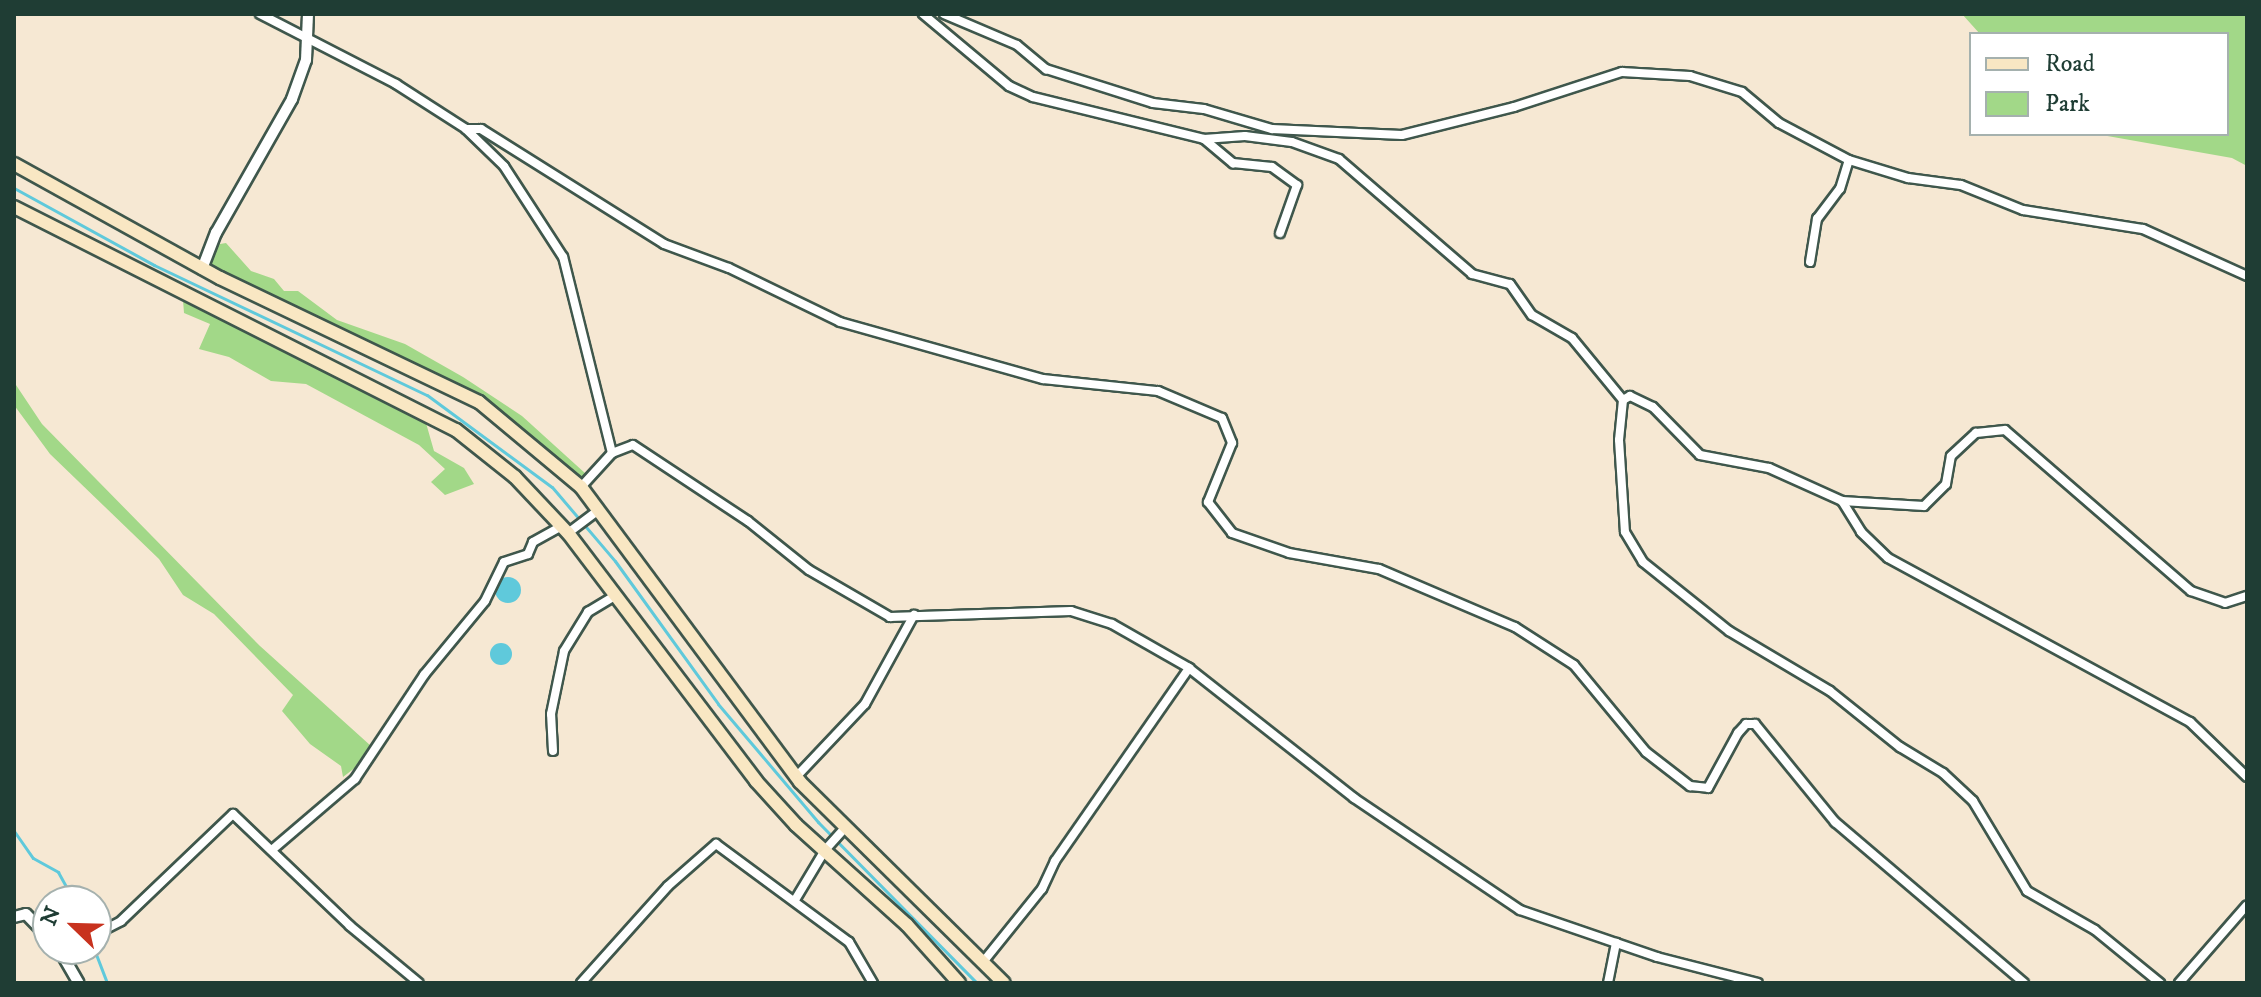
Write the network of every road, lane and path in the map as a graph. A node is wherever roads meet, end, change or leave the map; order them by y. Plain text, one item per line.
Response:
1 (260, 14) edge
2 (308, 14) edge
3 (923, 14) edge
4 (944, 14) edge
5 (306, 40) junction
6 (466, 129) junction
7 (1204, 139) junction
8 (1849, 160) junction
9 (14, 164) edge
10 (14, 207) edge
11 (1280, 233) dead end
12 (1810, 262) dead end
13 (202, 269) junction
14 (2247, 276) edge
15 (1623, 400) junction
16 (612, 453) junction
17 (581, 487) junction
18 (1842, 501) junction
19 (596, 512) junction
20 (565, 530) junction
21 (616, 595) junction
22 (2247, 596) edge
23 (914, 615) junction
24 (1189, 668) junction
25 (553, 751) dead end
26 (796, 777) junction
27 (2247, 777) edge
28 (845, 828) junction
29 (273, 849) junction
30 (825, 850) junction
31 (795, 900) junction
32 (2247, 905) edge
33 (14, 917) edge
34 (32, 920) edge
35 (112, 924) edge
36 (1616, 943) junction
37 (983, 962) junction
38 (68, 965) edge
39 (79, 983) edge
40 (419, 983) edge
41 (581, 983) edge
42 (873, 983) edge
43 (959, 983) edge
44 (1004, 983) edge
45 (1608, 983) edge
46 (1758, 983) edge
47 (2024, 983) edge
48 (2160, 983) edge
49 (2179, 983) edge

1 - 5 street
2 - 5 street
3 - 7 street
4 - 8 street
5 - 6 street
5 - 13 street
6 - 16 street
6 - 47 street
7 - 11 street
7 - 15 street
8 - 12 street
8 - 14 street
9 - 13 main road
10 - 20 main road
13 - 17 main road
15 - 18 street
15 - 48 street
16 - 17 street
16 - 23 street
17 - 19 main road
18 - 22 street
18 - 27 street
19 - 20 street
19 - 26 main road
20 - 21 main road
20 - 29 street
21 - 25 street
21 - 30 main road
23 - 24 street
23 - 26 street
24 - 36 street
24 - 37 street
26 - 28 main road
28 - 30 street
28 - 37 main road
29 - 35 street
29 - 40 street
30 - 31 street
30 - 43 main road
31 - 41 street
31 - 42 street
32 - 49 street
33 - 34 street
36 - 45 street
36 - 46 street
37 - 44 main road
38 - 39 street

